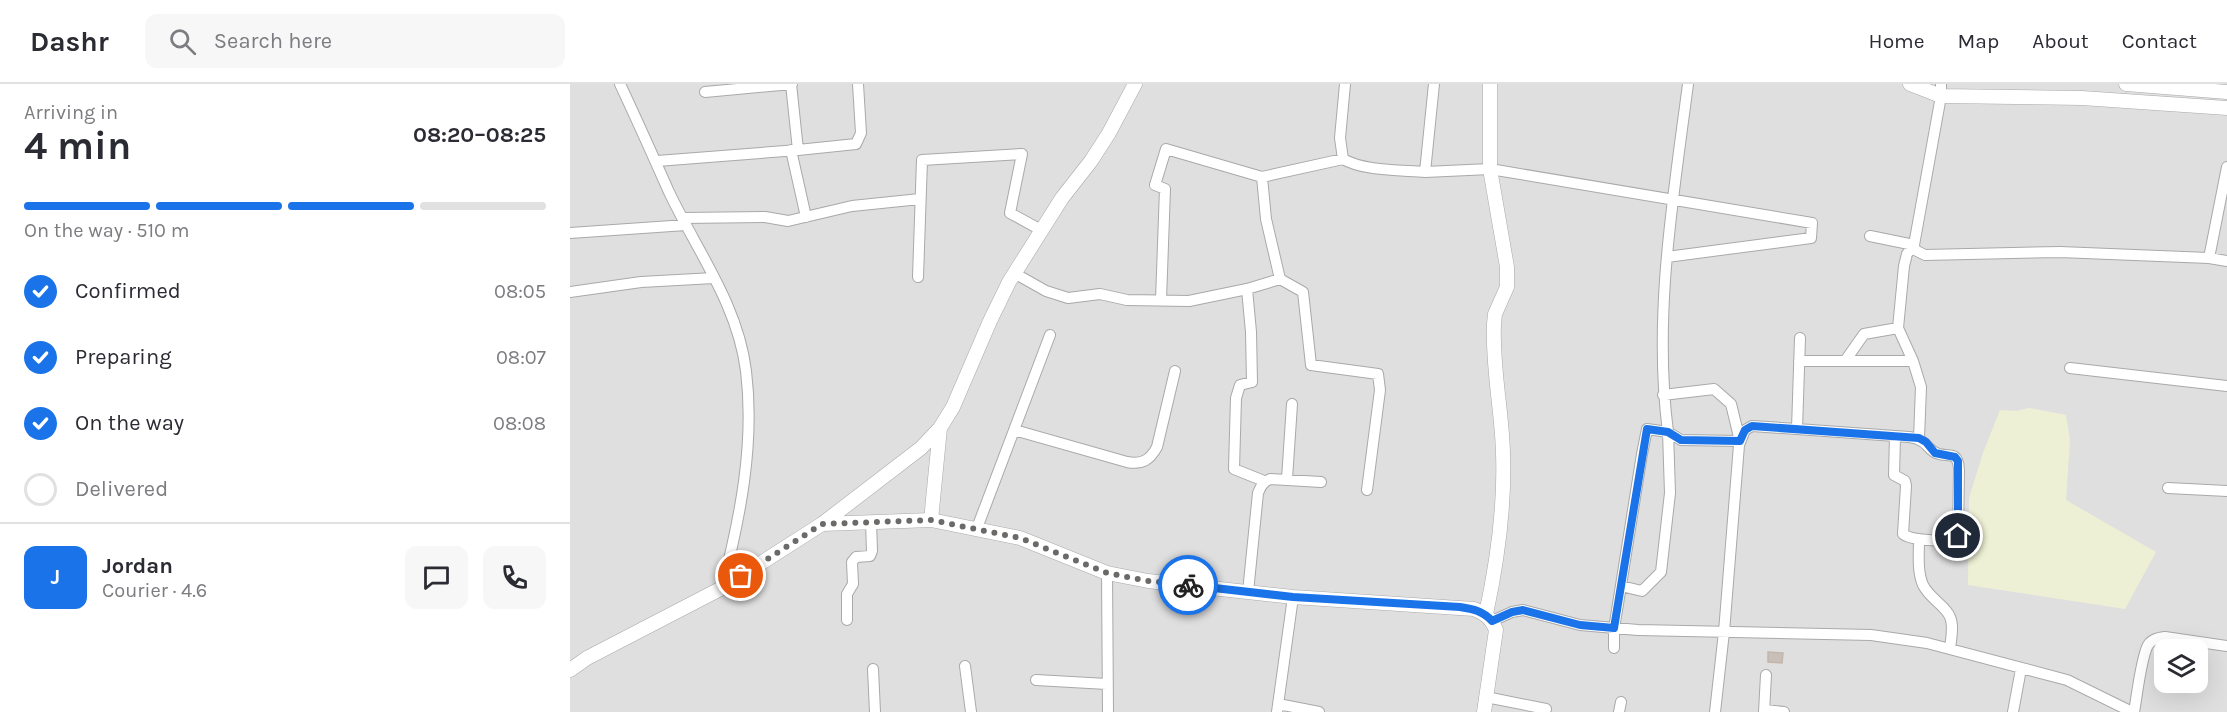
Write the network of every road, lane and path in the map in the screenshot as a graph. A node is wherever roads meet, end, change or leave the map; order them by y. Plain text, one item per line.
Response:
1 (620, 84) edge
2 (792, 84) edge
3 (858, 84) edge
4 (1135, 84) edge
5 (1345, 84) edge
6 (1434, 84) edge
7 (1490, 84) edge
8 (1688, 84) edge
9 (1910, 84) edge
10 (2126, 84) edge
11 (2139, 84) edge
12 (1941, 90) edge
13 (705, 92) dead end
14 (2227, 92) edge
15 (2227, 108) edge
16 (795, 150) junction
17 (1343, 159) junction
18 (657, 161) junction
19 (2227, 167) edge
20 (1490, 169) junction
21 (1425, 172) junction
22 (1263, 177) junction
23 (1673, 198) junction
24 (920, 199) junction
25 (806, 217) junction
26 (685, 222) junction
27 (1041, 230) junction
28 (570, 232) edge
29 (1870, 236) dead end
30 (1914, 245) junction
31 (1667, 257) junction
32 (2209, 258) junction
33 (2227, 261) edge
34 (1014, 273) junction
35 (918, 277) dead end
36 (714, 278) junction
37 (1280, 279) junction
38 (1247, 289) junction
39 (570, 292) edge
40 (1161, 300) junction
41 (1899, 328) junction
42 (1050, 335) dead end
43 (1800, 338) dead end
44 (1799, 361) junction
45 (1845, 361) junction
46 (1913, 361) junction
47 (2070, 368) dead end
48 (1175, 371) dead end
49 (2227, 386) edge
50 (1663, 395) junction
51 (1292, 404) dead end
52 (940, 428) junction
53 (1797, 429) junction
54 (1014, 430) junction
55 (1668, 432) junction
56 (1895, 436) junction
57 (1919, 438) junction
58 (1740, 441) junction
59 (1287, 480) junction
60 (1264, 481) junction
61 (1320, 482) dead end
62 (2168, 488) dead end
63 (1367, 490) dead end
64 (2227, 491) edge
65 (931, 520) junction
66 (871, 522) junction
67 (822, 524) junction
68 (977, 528) junction
69 (1919, 539) junction
70 (1107, 573) junction
71 (1621, 586) junction
72 (722, 588) junction
73 (1248, 592) junction
74 (1293, 597) junction
75 (1489, 618) junction
76 (847, 620) dead end
77 (1614, 628) junction
78 (1724, 632) junction
79 (2227, 646) edge
80 (1614, 648) dead end
81 (1950, 649) junction
82 (965, 666) dead end
83 (873, 669) dead end
84 (2021, 669) junction
85 (570, 670) edge
86 (1766, 675) dead end
87 (1036, 680) dead end
88 (1107, 684) junction
89 (1486, 697) junction
90 (1277, 708) edge
91 (1546, 709) dead end
92 (1764, 711) edge
93 (875, 712) edge
94 (971, 712) edge
95 (1108, 712) edge
96 (1319, 712) edge
97 (1484, 712) edge
98 (1715, 712) edge
99 (1784, 712) edge
100 (2013, 712) edge
101 (2133, 712) edge

1 - 18 street
2 - 13 street
2 - 16 street
3 - 16 street
4 - 27 street
5 - 17 street
6 - 21 street
7 - 20 street
8 - 23 street
9 - 12 street
10 - 11 street
11 - 14 street
12 - 15 street
12 - 30 street
16 - 18 street
16 - 25 street
17 - 21 street
17 - 22 street
18 - 26 street
19 - 32 street
20 - 21 street
20 - 23 street
20 - 75 street
22 - 37 street
22 - 40 street
23 - 31 street
23 - 31 street
24 - 25 street
24 - 27 street
24 - 35 street
25 - 26 street
26 - 28 street
26 - 36 street
27 - 34 street
29 - 30 street
30 - 32 street
30 - 41 street
31 - 50 street
32 - 33 street
34 - 40 street
34 - 52 street
36 - 39 street
36 - 72 street
37 - 38 street
37 - 63 street
38 - 40 street
38 - 60 street
41 - 45 street
41 - 46 street
42 - 54 street
43 - 44 street
44 - 45 street
44 - 53 street
45 - 46 street
46 - 57 street
47 - 49 street
48 - 54 street
50 - 55 street
50 - 58 street
51 - 59 street
52 - 65 street
52 - 67 street
53 - 56 street
53 - 58 street
54 - 68 street
55 - 58 street
55 - 71 street
55 - 71 street
56 - 57 street
56 - 69 street
57 - 69 street
58 - 78 street
59 - 60 street
59 - 61 street
60 - 73 street
62 - 64 street
65 - 66 street
65 - 68 street
66 - 67 street
66 - 76 street
67 - 72 street
68 - 70 street
69 - 81 street
70 - 73 street
70 - 88 street
71 - 77 street
72 - 85 street
73 - 74 street
74 - 75 street
74 - 90 street
75 - 77 street
75 - 89 street
77 - 78 street
77 - 80 street
78 - 81 street
78 - 98 street
79 - 101 street
81 - 84 street
82 - 94 street
83 - 93 street
84 - 100 street
84 - 101 street
86 - 92 street
87 - 88 street
88 - 95 street
89 - 91 street
89 - 97 street
90 - 96 street
92 - 99 street

